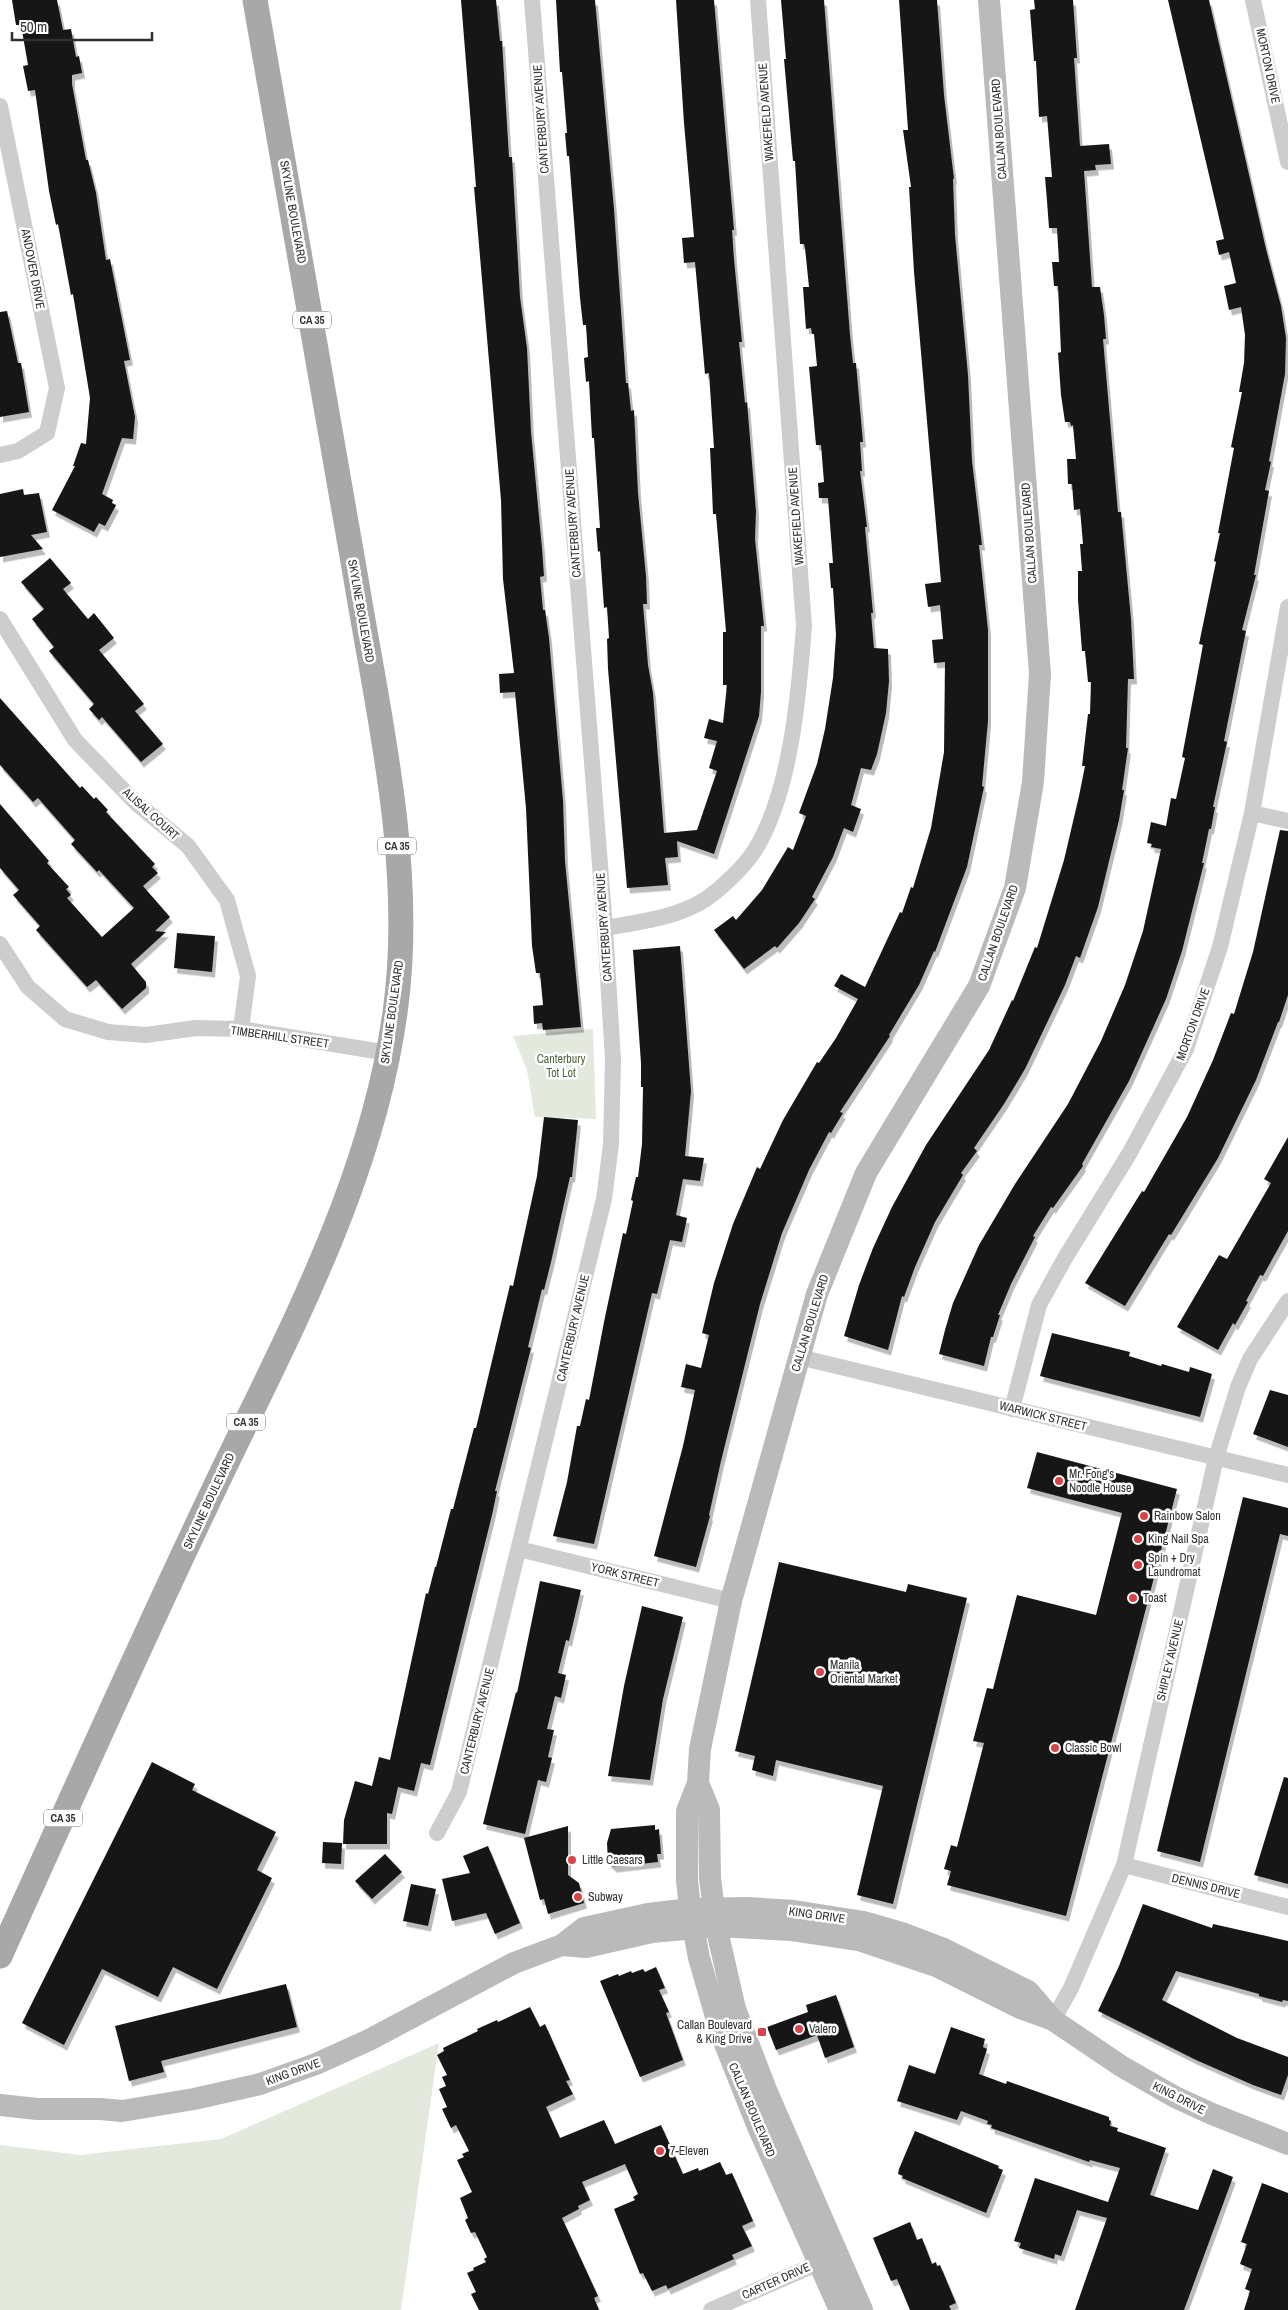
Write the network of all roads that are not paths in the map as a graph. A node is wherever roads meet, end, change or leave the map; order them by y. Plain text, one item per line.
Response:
1 (254, 0) edge
2 (532, 0) edge
3 (758, 0) edge
4 (989, 0) edge
5 (1253, 0) edge
6 (0, 106) edge
7 (1288, 162) edge
8 (0, 455) edge
9 (1288, 607) edge
10 (0, 619) edge
11 (1252, 813) junction
12 (1288, 821) edge
13 (605, 928) junction
14 (0, 944) edge
15 (241, 1029) junction
16 (388, 1054) junction
17 (1288, 1301) edge
18 (799, 1356) junction
19 (1012, 1409) junction
20 (1216, 1458) junction
21 (1288, 1475) edge
22 (519, 1549) junction
23 (731, 1602) junction
24 (698, 1783) junction
25 (437, 1833) dead end
26 (1124, 1865) junction
27 (1288, 1907) edge
28 (715, 1917) junction
29 (691, 1918) junction
30 (0, 1956) edge
31 (1053, 2020) junction
32 (0, 2105) edge
33 (1288, 2144) edge
34 (831, 2240) junction
35 (819, 2263) junction
36 (710, 2310) edge
37 (840, 2310) edge
38 (862, 2310) edge

1 - 16 main road, SKYLINE BOULEVARD / CA 35
2 - 13 street, CANTERBURY AVENUE
3 - 13 street, WAKEFIELD AVENUE
4 - 18 street, CALLAN BOULEVARD
5 - 7 street, MORTON DRIVE
6 - 8 street, ANDOVER DRIVE
9 - 11 street, MORTON DRIVE
10 - 15 street, ALISAL COURT
11 - 12 street
11 - 19 street, MORTON DRIVE
13 - 22 street, CANTERBURY AVENUE
14 - 15 street, TIMBERHILL STREET
15 - 16 street, TIMBERHILL STREET
16 - 30 main road, SKYLINE BOULEVARD / CA 35
17 - 20 street, SHIPLEY AVENUE
18 - 19 street, WARWICK STREET
18 - 23 street, CALLAN BOULEVARD
19 - 20 street, WARWICK STREET
20 - 21 street, WARWICK STREET
20 - 26 street, SHIPLEY AVENUE
22 - 23 street, YORK STREET
22 - 25 street, CANTERBURY AVENUE
23 - 24 street, CALLAN BOULEVARD
24 - 28 street, CALLAN BOULEVARD
24 - 29 street, CALLAN BOULEVARD
26 - 27 street, DENNIS DRIVE
26 - 31 street, SHIPLEY AVENUE
28 - 29 street, KING DRIVE
28 - 31 street, KING DRIVE
28 - 34 street, CALLAN BOULEVARD
29 - 32 street, KING DRIVE
29 - 35 street, CALLAN BOULEVARD
31 - 33 street, KING DRIVE
34 - 35 street, CARTER DRIVE
34 - 38 street, CALLAN BOULEVARD
35 - 36 street, CARTER DRIVE
35 - 37 street, CALLAN BOULEVARD

